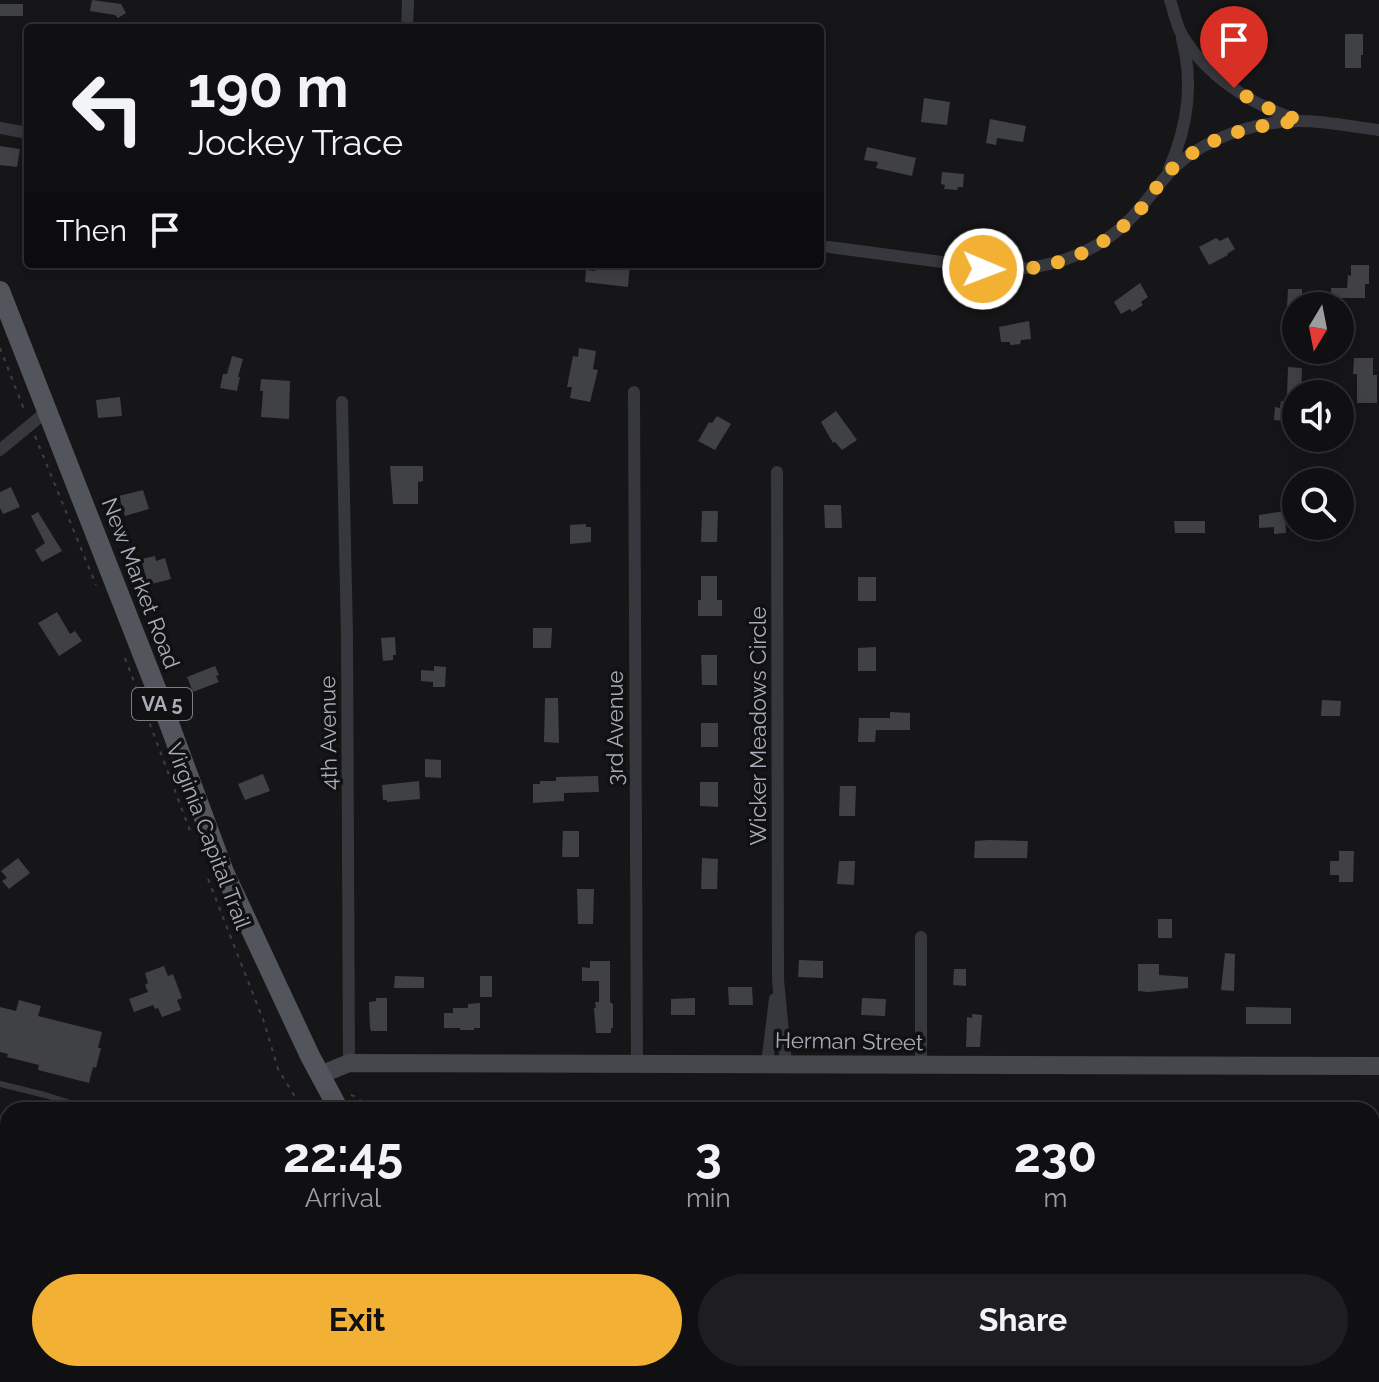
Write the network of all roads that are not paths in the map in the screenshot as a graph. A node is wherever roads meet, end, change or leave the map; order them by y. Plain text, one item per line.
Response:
1 (408, 0) edge
2 (1170, 0) edge
3 (407, 24) edge
4 (1181, 33) junction
5 (1302, 121) junction
6 (0, 128) edge
7 (1379, 130) edge
8 (24, 132) edge
9 (1168, 172) junction
10 (829, 247) dead end
11 (0, 291) edge
12 (634, 392) dead end
13 (342, 402) dead end
14 (47, 411) junction
15 (0, 450) edge
16 (777, 472) dead end
17 (921, 937) dead end
18 (778, 980) junction
19 (349, 1063) junction
20 (777, 1064) junction
21 (637, 1065) junction
22 (921, 1065) junction
23 (1379, 1066) edge
24 (320, 1075) junction
25 (0, 1084) edge
26 (67, 1102) edge
27 (344, 1102) edge

1 - 3 street
2 - 4 street
4 - 5 street
4 - 9 street
5 - 7 street
5 - 9 street
6 - 8 street
9 - 10 street
11 - 14 main road, New Market Road / VA 5
12 - 21 street, 3rd Avenue
13 - 19 street, 4th Avenue
14 - 15 street
14 - 24 main road, New Market Road / VA 5
16 - 18 street, Wicker Meadows Circle
17 - 22 street
18 - 20 street, Wicker Meadows Circle
18 - 20 street, Wicker Meadows Circle
19 - 21 street, Herman Street
19 - 24 street, Herman Street
20 - 21 street, Herman Street
20 - 22 street, Herman Street
22 - 23 street, Herman Street
24 - 27 main road, New Market Road / VA 5
25 - 26 lane

